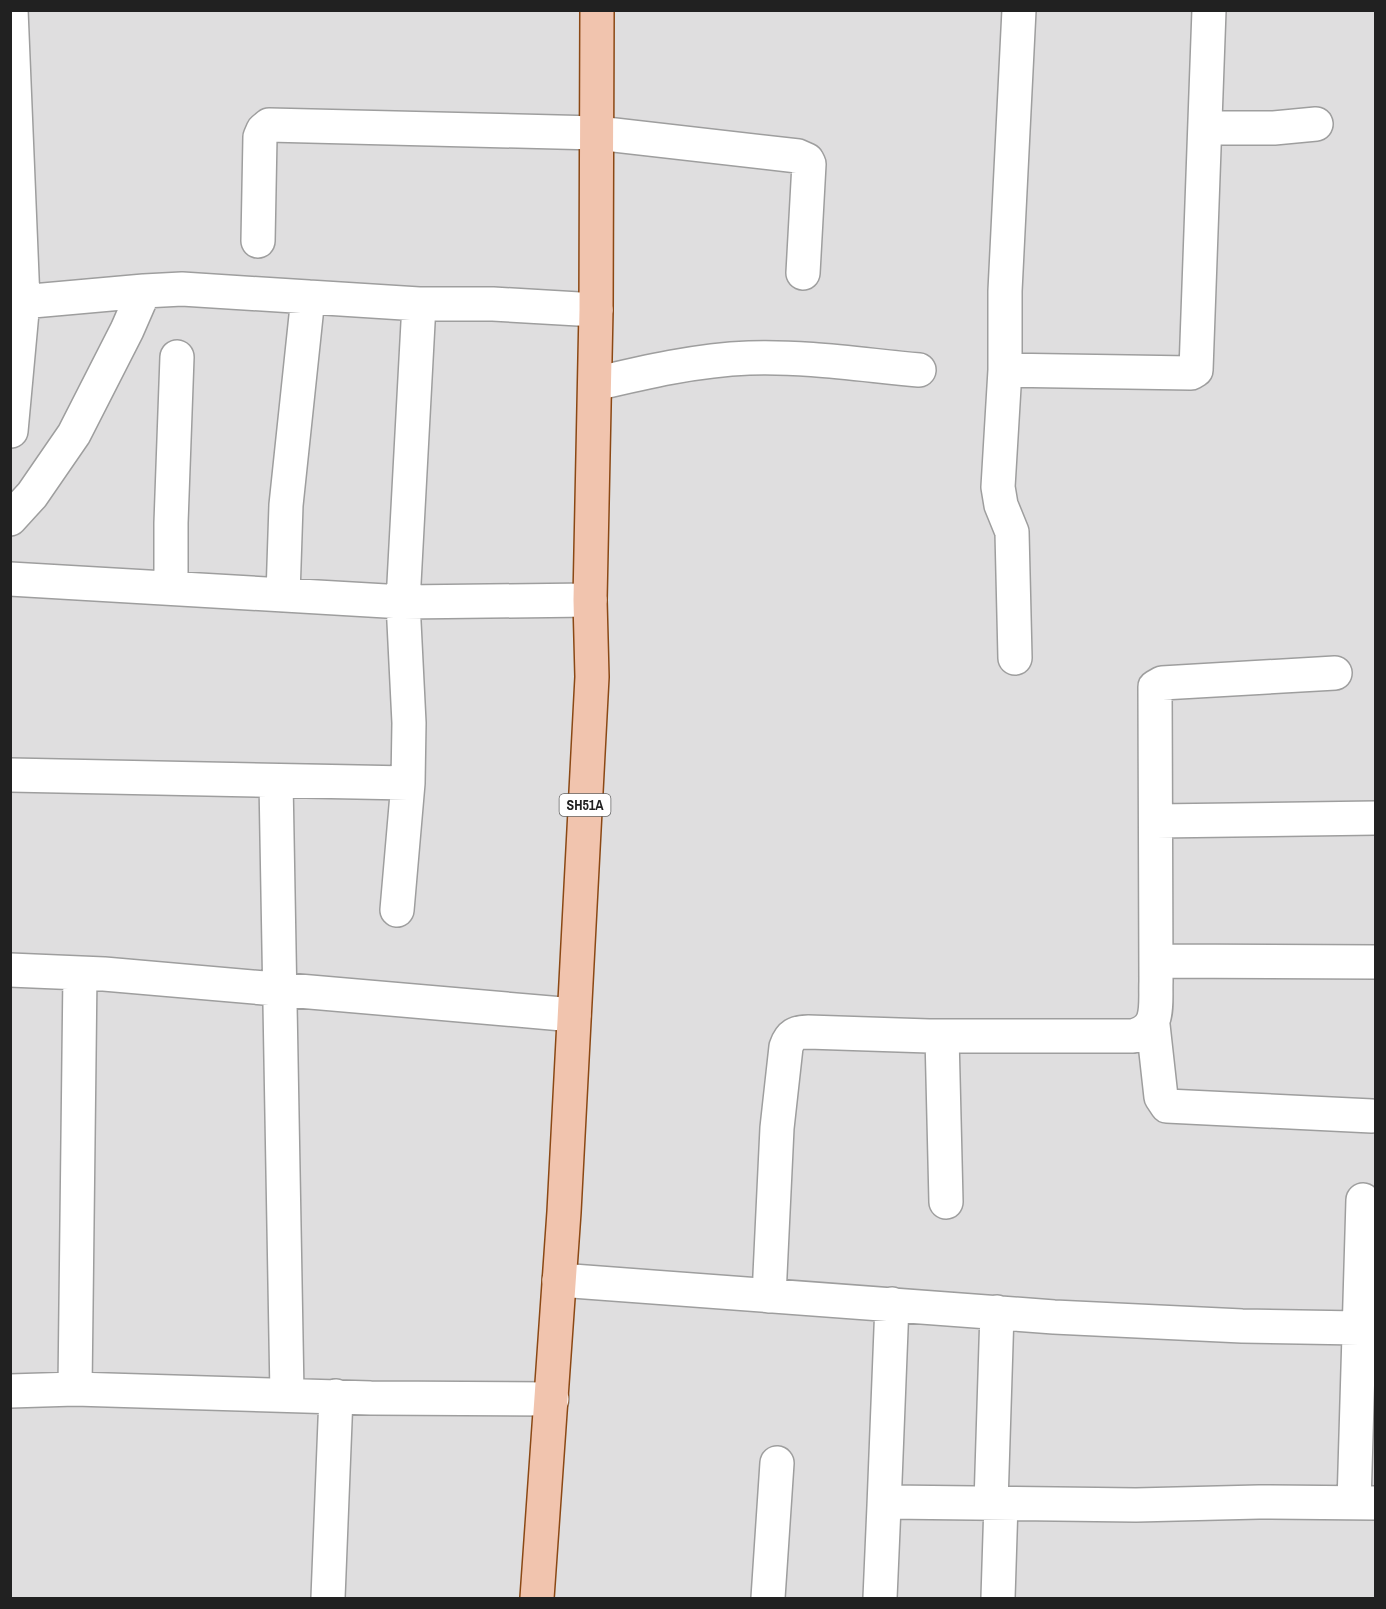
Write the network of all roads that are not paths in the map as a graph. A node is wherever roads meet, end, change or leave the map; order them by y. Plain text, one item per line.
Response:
1 (11, 10) edge
2 (597, 10) edge
3 (1019, 10) edge
4 (1209, 10) edge
5 (1316, 124) dead end
6 (1205, 128) junction
7 (597, 133) junction
8 (258, 241) dead end
9 (803, 273) dead end
10 (144, 291) junction
11 (308, 297) junction
12 (17, 302) edge
13 (419, 304) junction
14 (596, 310) junction
15 (177, 357) dead end
16 (919, 370) dead end
17 (1005, 370) junction
18 (595, 384) junction
19 (10, 431) edge
20 (10, 519) edge
21 (10, 579) edge
22 (171, 588) junction
23 (283, 595) junction
24 (590, 600) junction
25 (403, 602) junction
26 (1015, 658) dead end
27 (1335, 673) dead end
28 (10, 775) edge
29 (276, 781) junction
30 (408, 783) junction
31 (1376, 818) edge
32 (1156, 821) junction
33 (397, 910) dead end
34 (1156, 961) junction
35 (1376, 962) edge
36 (10, 970) edge
37 (80, 973) junction
38 (281, 991) junction
39 (574, 1016) junction
40 (1153, 1025) junction
41 (942, 1036) junction
42 (1372, 1116) dead end
43 (1363, 1200) dead end
44 (946, 1202) dead end
45 (559, 1280) junction
46 (769, 1296) junction
47 (892, 1304) junction
48 (997, 1312) junction
49 (1359, 1328) junction
50 (75, 1389) junction
51 (10, 1391) edge
52 (287, 1395) junction
53 (336, 1396) junction
54 (552, 1399) junction
55 (777, 1463) dead end
56 (996, 1503) junction
57 (1365, 1503) edge
58 (884, 1506) junction
59 (328, 1599) edge
60 (537, 1599) edge
61 (768, 1599) edge
62 (880, 1599) edge
63 (998, 1599) edge

1 - 12 street
2 - 7 main road, SH51A
3 - 17 street
4 - 6 street
5 - 6 street
6 - 17 street
7 - 8 street
7 - 9 street
7 - 14 main road, SH51A
10 - 11 street
10 - 12 street
10 - 20 street
11 - 13 street
11 - 23 street
12 - 19 street
13 - 14 street
13 - 25 street
14 - 18 main road, SH51A
15 - 22 street
16 - 18 street
17 - 26 street
18 - 24 main road, SH51A
21 - 22 street
22 - 23 street
23 - 25 street
24 - 25 street
24 - 39 main road, SH51A
25 - 30 street
27 - 32 street
28 - 29 street
29 - 30 street
29 - 38 street
30 - 33 street
31 - 32 street
32 - 34 street
34 - 35 street
34 - 40 street
36 - 37 street
37 - 38 street
37 - 50 street
38 - 39 street
38 - 52 street
39 - 45 main road, SH51A
40 - 41 street
40 - 42 street
41 - 44 street
41 - 46 street
43 - 49 street
45 - 46 street
45 - 54 main road, SH51A
46 - 47 street
47 - 48 street
47 - 58 street
48 - 49 street
48 - 56 street
49 - 57 street
50 - 51 street
50 - 52 street
52 - 53 street
53 - 54 street
53 - 59 street
54 - 60 main road, SH51A
55 - 61 street
56 - 57 street
56 - 58 street
56 - 63 street
58 - 62 street

